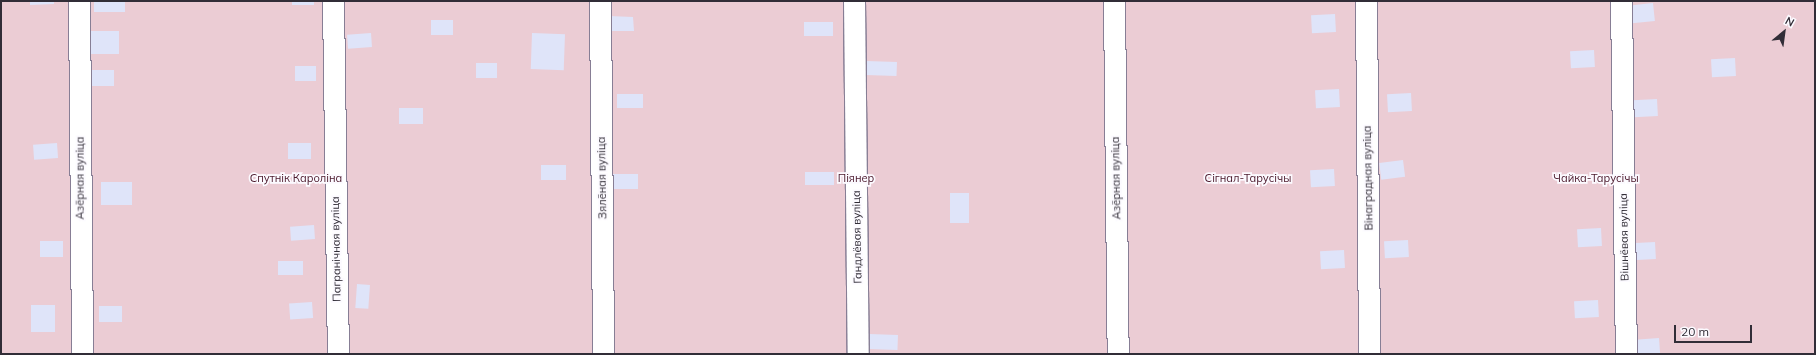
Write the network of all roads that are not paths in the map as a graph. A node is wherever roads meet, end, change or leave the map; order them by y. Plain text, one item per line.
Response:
1 (79, 1) edge
2 (332, 1) edge
3 (600, 1) edge
4 (854, 1) edge
5 (1114, 1) edge
6 (1366, 1) edge
7 (1621, 1) edge
8 (82, 354) edge
9 (338, 354) edge
10 (603, 354) edge
11 (858, 354) edge
12 (1118, 354) edge
13 (1369, 354) edge
14 (1626, 354) edge

1 - 8 street, Азёрная вуліца
2 - 9 street, Пагранічная вуліца
3 - 10 street, Зялёная вуліца
4 - 11 street, Гандлёвая вуліца
5 - 12 street, Азёрная вуліца
6 - 13 street, Вінаградная вуліца
7 - 14 street, Вішнёвая вуліца

